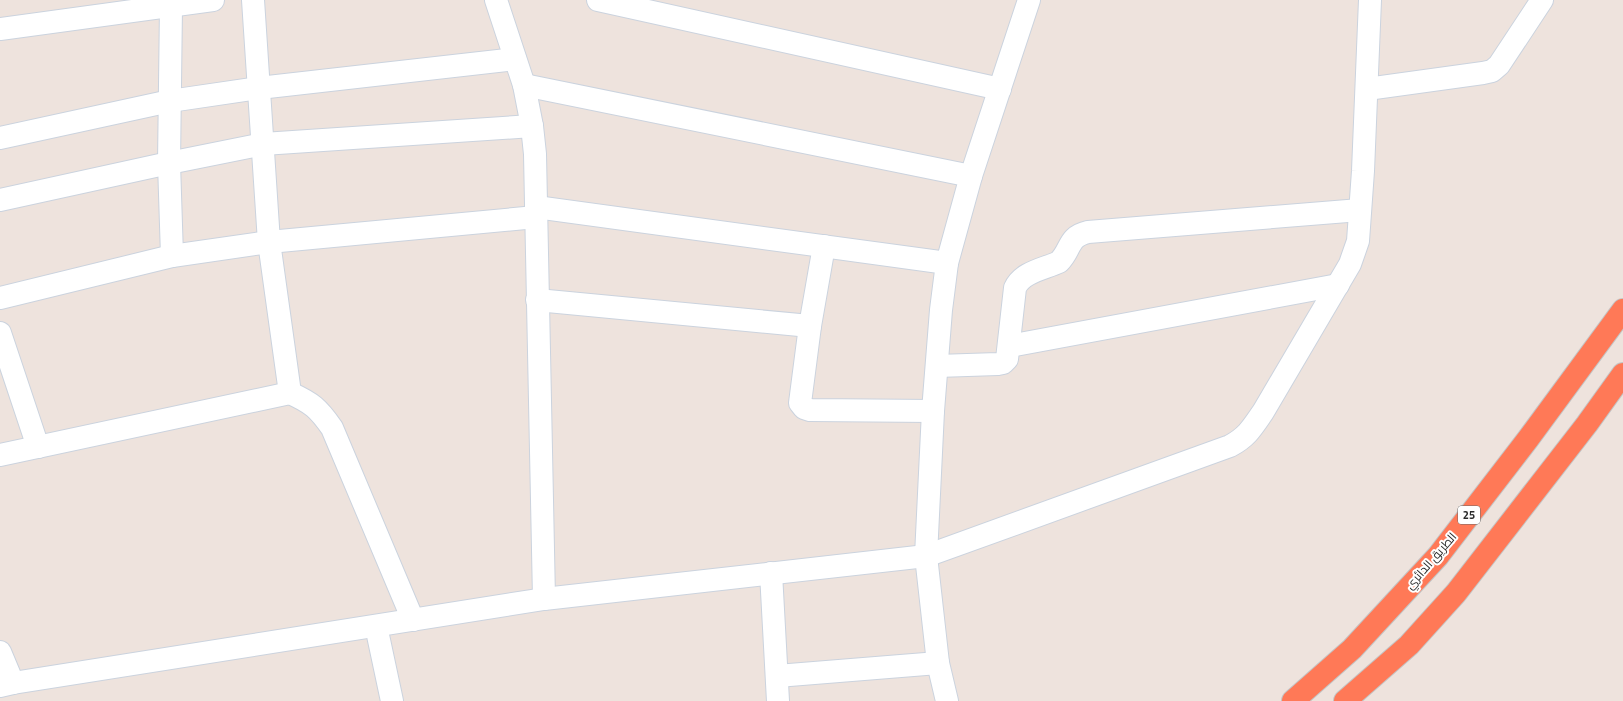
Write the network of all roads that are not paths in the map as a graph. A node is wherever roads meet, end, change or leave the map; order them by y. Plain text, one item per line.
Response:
1 (213, 0) edge
2 (252, 0) edge
3 (496, 0) edge
4 (598, 0) edge
5 (1029, 0) edge
6 (1370, 0) edge
7 (1542, 0) edge
8 (171, 6) junction
9 (0, 29) edge
10 (515, 59) junction
11 (524, 85) junction
12 (259, 88) junction
13 (1000, 89) junction
14 (1366, 89) junction
15 (170, 101) junction
16 (532, 126) junction
17 (0, 138) edge
18 (263, 144) junction
19 (169, 163) junction
20 (972, 176) junction
21 (0, 200) edge
22 (1360, 210) junction
23 (536, 212) junction
24 (270, 242) junction
25 (824, 246) junction
26 (172, 256) junction
27 (947, 263) junction
28 (1338, 285) junction
29 (0, 298) edge
30 (538, 300) junction
31 (1623, 310) edge
32 (810, 326) junction
33 (0, 333) edge
34 (1009, 346) junction
35 (936, 366) junction
36 (1623, 374) edge
37 (290, 393) junction
38 (933, 411) junction
39 (38, 447) junction
40 (0, 455) edge
41 (926, 556) junction
42 (771, 573) junction
43 (544, 599) junction
44 (413, 620) junction
45 (376, 626) junction
46 (0, 652) edge
47 (938, 663) junction
48 (777, 676) junction
49 (7, 684) edge
50 (392, 701) edge
51 (778, 701) edge
52 (947, 701) edge
53 (1293, 701) edge
54 (1346, 701) edge

1 - 8 street
2 - 12 street
3 - 10 street
4 - 13 street
5 - 13 street
6 - 14 street
7 - 14 street
8 - 9 street
8 - 15 street
10 - 11 street
10 - 12 street
11 - 16 street
11 - 20 street
12 - 15 street
12 - 18 street
13 - 20 street
14 - 22 street
15 - 17 street
15 - 19 street
16 - 18 street
16 - 23 street
18 - 19 street
18 - 24 street
19 - 21 street
19 - 26 street
20 - 27 street
22 - 28 street
22 - 34 street
23 - 24 street
23 - 25 street
23 - 30 street
24 - 26 street
24 - 37 street
25 - 27 street
25 - 32 street
26 - 29 street
27 - 35 street
28 - 34 street
28 - 41 street
30 - 32 street
30 - 43 street
31 - 53 highway, الطريق الدائري / 25
32 - 38 street
33 - 39 street
34 - 35 street
35 - 38 street
36 - 54 highway
37 - 39 street
37 - 44 street
38 - 41 street
39 - 40 street
41 - 42 street
41 - 47 street
42 - 43 street
42 - 48 street
43 - 44 street
44 - 45 street
45 - 49 street
45 - 50 street
46 - 49 street
47 - 48 street
47 - 52 street
48 - 51 street

